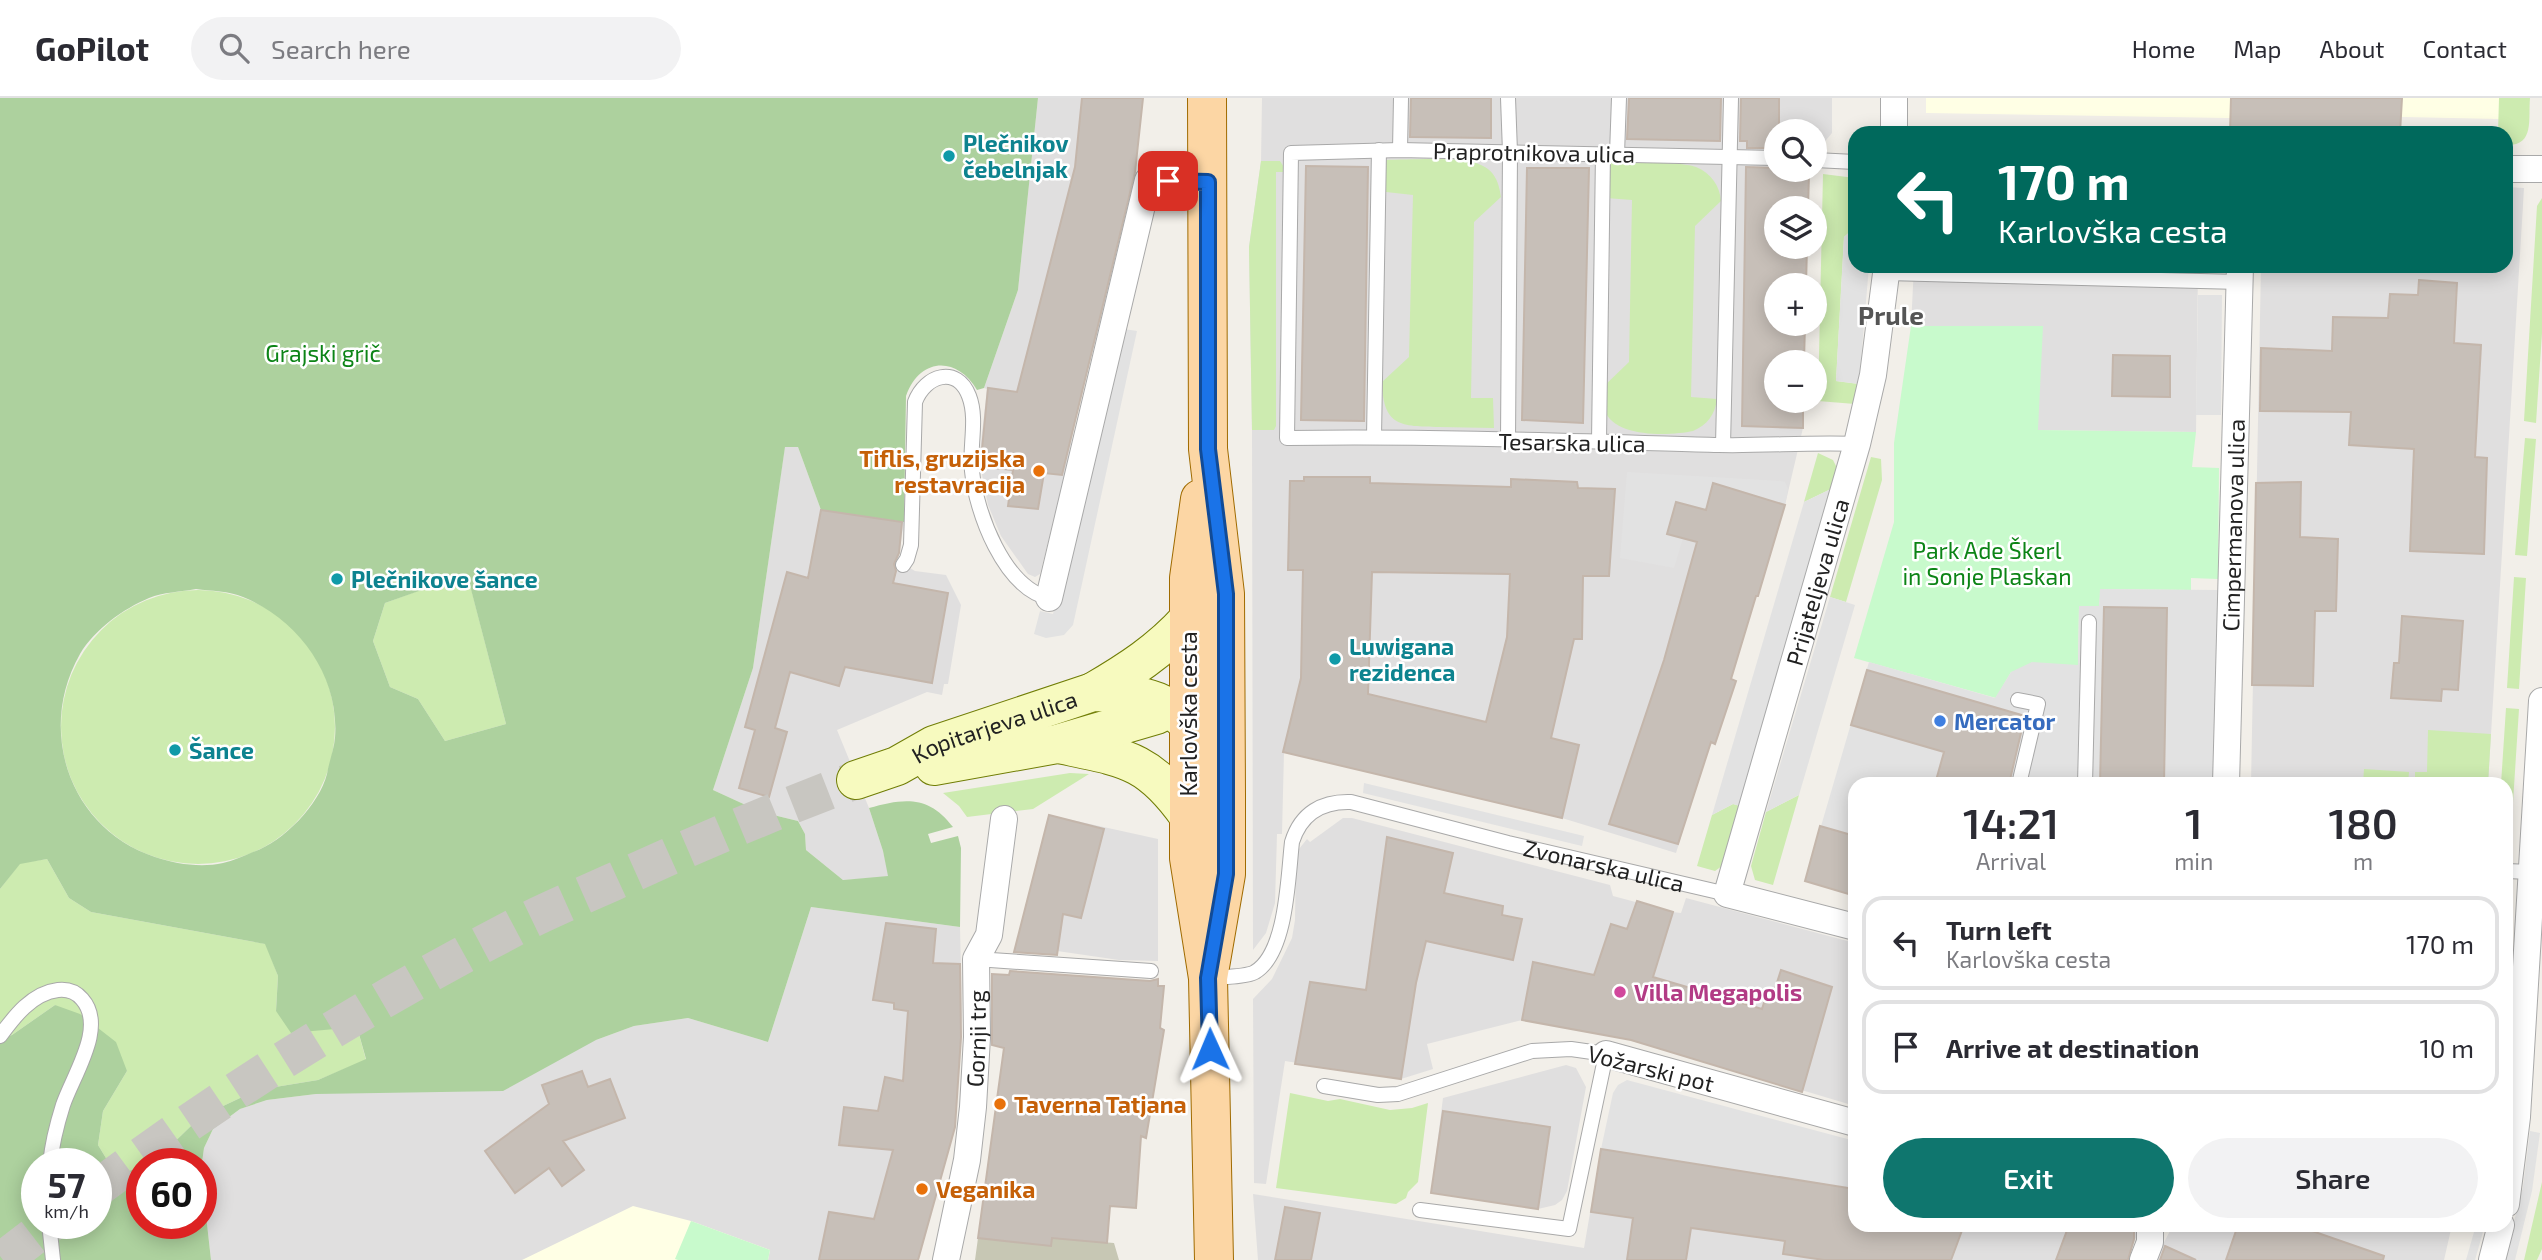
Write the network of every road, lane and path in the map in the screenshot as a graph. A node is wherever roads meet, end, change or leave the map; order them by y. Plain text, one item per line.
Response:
1 (1207, 98) edge
2 (1401, 98) edge
3 (1508, 98) edge
4 (1619, 98) edge
5 (1731, 98) edge
6 (1894, 98) edge
7 (1894, 126) edge
8 (1379, 150) junction
9 (1400, 150) junction
10 (1510, 152) junction
11 (1610, 153) junction
12 (1731, 157) junction
13 (1764, 158) edge
14 (1827, 161) edge
15 (1848, 162) edge
16 (2513, 169) edge
17 (2542, 170) edge
18 (1208, 182) junction
19 (1886, 273) edge
20 (2169, 273) edge
21 (2240, 274) edge
22 (1374, 437) junction
23 (1287, 438) joint
24 (1508, 441) junction
25 (1599, 441) junction
26 (1857, 444) junction
27 (1723, 445) junction
28 (1208, 449) junction
29 (903, 565) dead end
30 (1049, 598) joint
31 (1188, 620) junction
32 (2089, 622) dead end
33 (1225, 665) junction
34 (1093, 692) junction
35 (2018, 700) dead end
36 (2542, 701) edge
37 (1183, 710) junction
38 (1058, 744) junction
39 (897, 766) junction
40 (2021, 777) edge
41 (2085, 777) edge
42 (2226, 777) edge
43 (856, 780) tunnel mouth
44 (1226, 787) junction
45 (1188, 815) junction
46 (1003, 819) dead end
47 (2519, 872) edge
48 (1727, 894) junction
49 (1848, 925) edge
50 (976, 959) junction
51 (1151, 971) dead end
52 (1208, 978) junction
53 (0, 1037) edge
54 (1606, 1054) junction
55 (2513, 1059) edge
56 (1324, 1086) dead end
57 (1848, 1121) edge
58 (54, 1148) edge
59 (2513, 1149) edge
60 (1420, 1210) dead end
61 (2150, 1232) edge
62 (2499, 1232) edge
63 (51, 1239) edge
64 (53, 1260) edge
65 (946, 1260) edge
66 (1214, 1260) edge
67 (2143, 1260) edge
68 (2492, 1260) edge

1 - 18 main road, Karlovška cesta
2 - 9 lane
3 - 10 lane
4 - 11 lane
5 - 12 lane
6 - 7 street
8 - 9 lane, Praprotnikova ulica
8 - 22 lane
8 - 23 lane, Praprotnikova ulica
9 - 10 lane, Praprotnikova ulica
10 - 11 lane, Praprotnikova ulica
10 - 24 lane
11 - 12 lane, Praprotnikova ulica
11 - 25 lane
12 - 13 lane, Praprotnikova ulica
12 - 27 lane
14 - 15 lane
16 - 17 street
18 - 28 main road, Karlovška cesta
18 - 30 street
19 - 26 street, Prijateljeva ulica
20 - 21 lane
21 - 42 street, Cimpermanova ulica
22 - 23 lane, Tesarska ulica
22 - 24 lane, Tesarska ulica
24 - 25 lane, Tesarska ulica
25 - 27 lane, Tesarska ulica
26 - 27 lane, Tesarska ulica
26 - 48 street, Prijateljeva ulica
28 - 31 main road, Karlovška cesta
28 - 33 main road, Karlovška cesta
29 - 30 lane
31 - 34 main road, Kopitarjeva ulica
31 - 37 main road, Karlovška cesta
32 - 41 lane
33 - 37 main road, Kopitarjeva ulica
33 - 44 main road, Karlovška cesta
34 - 37 main road, Kopitarjeva ulica
34 - 39 main road, Kopitarjeva ulica
35 - 40 lane
36 - 47 street
37 - 38 main road, Kopitarjeva ulica
37 - 44 main road
37 - 45 main road, Karlovška cesta
38 - 39 main road, Kopitarjeva ulica
38 - 45 main road, Kopitarjeva ulica
39 - 43 main road, Kopitarjeva ulica
44 - 52 main road, Karlovška cesta
45 - 52 main road, Karlovška cesta
46 - 50 street, Gornji trg
47 - 55 street
48 - 49 street, Zvonarska ulica
48 - 52 lane, Zvonarska ulica
50 - 51 lane
50 - 65 street, Gornji trg
52 - 66 main road, Karlovška cesta
53 - 58 lane
54 - 56 lane, Vožarski pot
54 - 57 street, Vožarski pot
54 - 60 lane
55 - 59 street
61 - 67 street
62 - 68 street
63 - 64 lane

